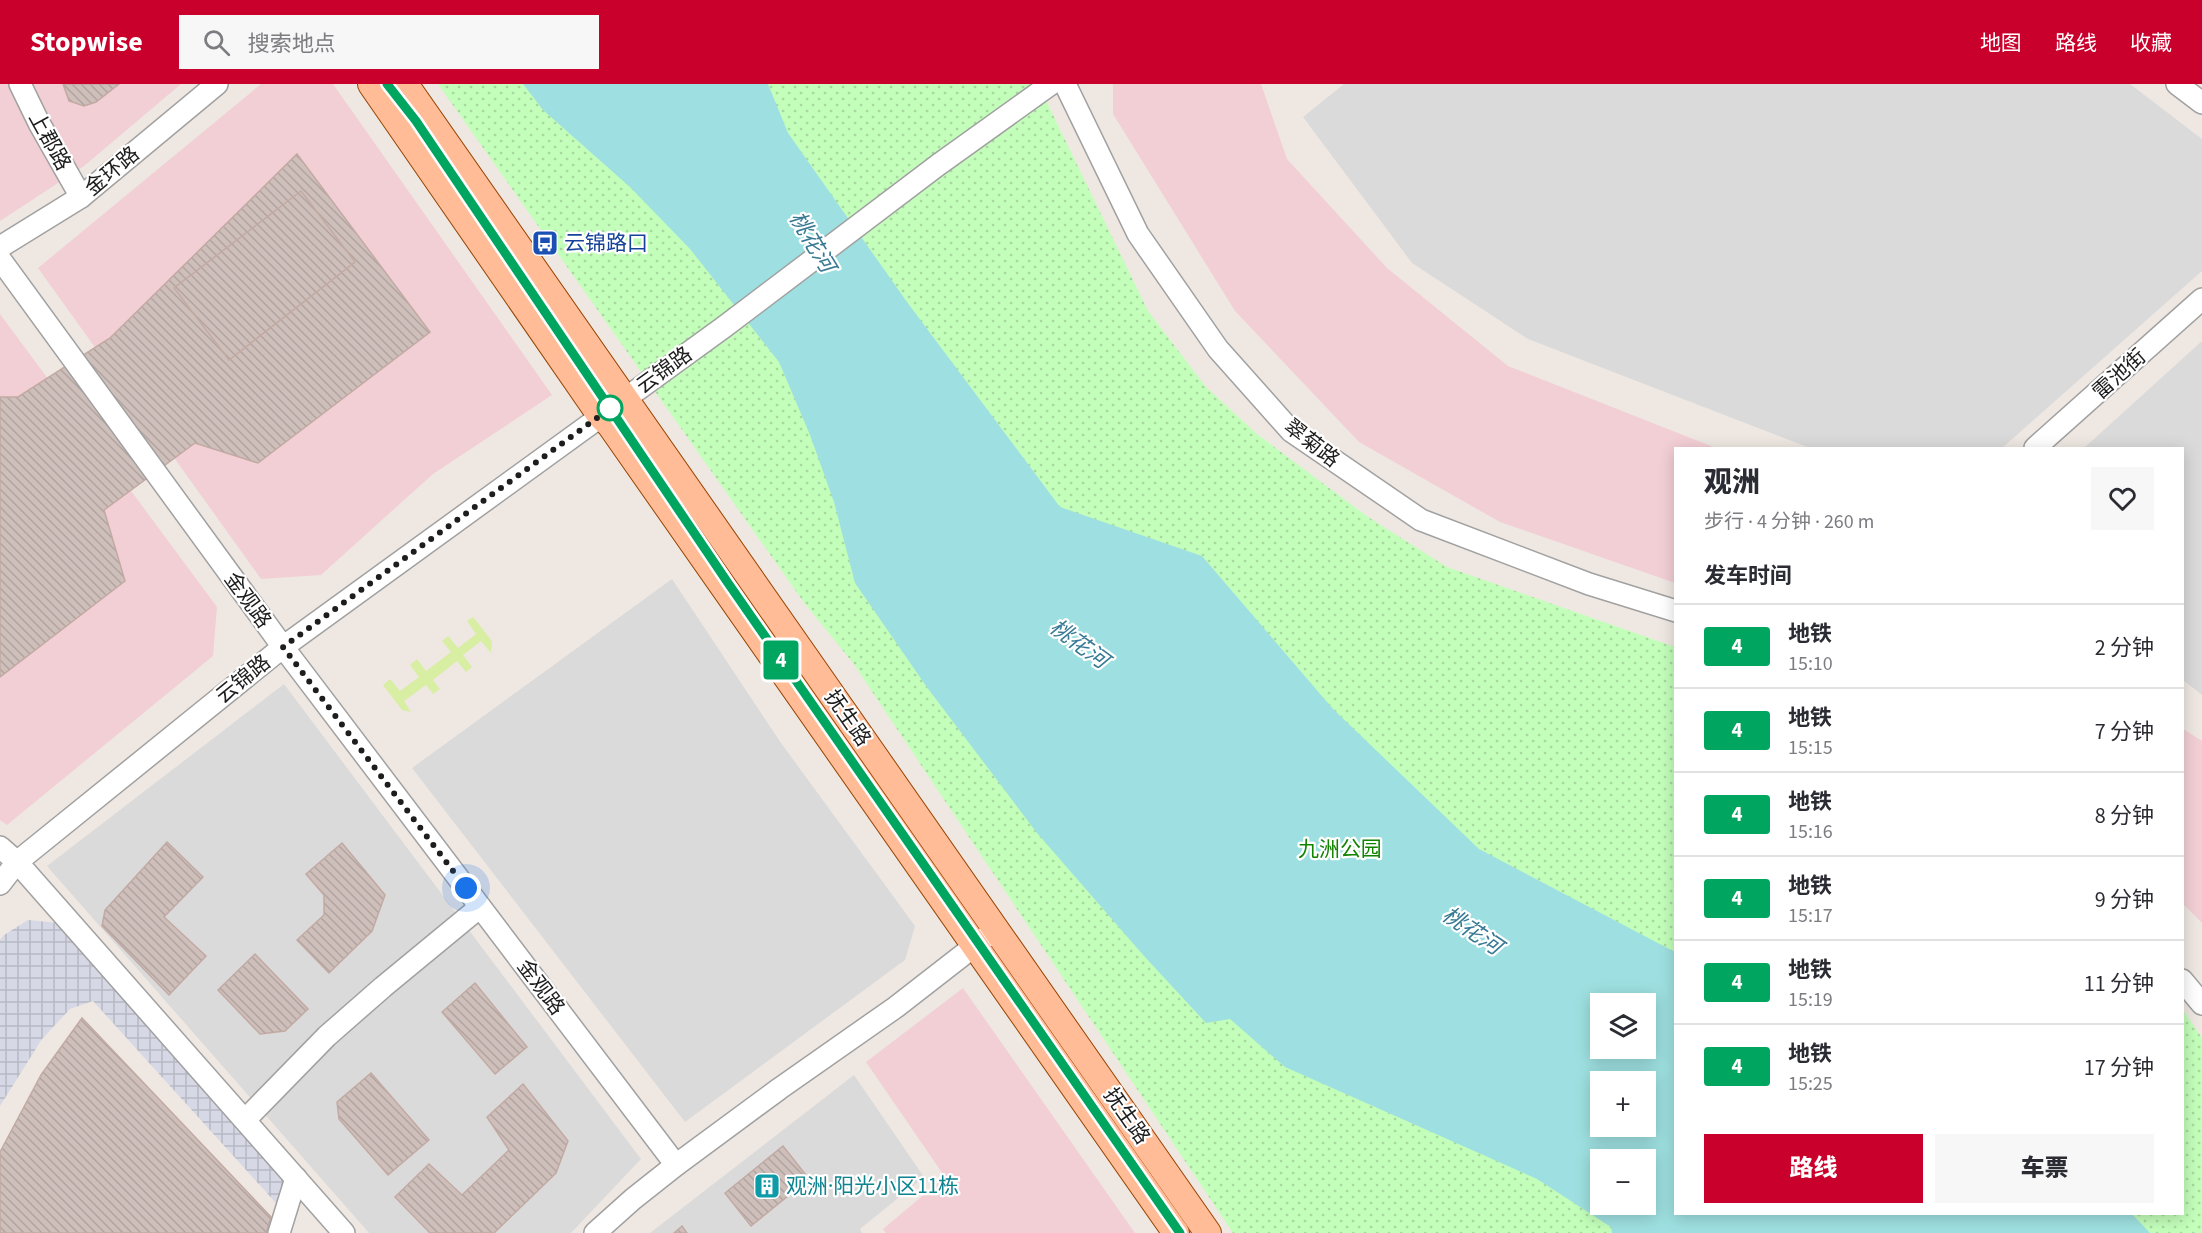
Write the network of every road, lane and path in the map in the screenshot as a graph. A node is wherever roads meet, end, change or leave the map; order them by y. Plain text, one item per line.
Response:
1 (20, 84) edge
2 (217, 84) edge
3 (371, 84) edge
4 (405, 84) edge
5 (1051, 84) edge
6 (1065, 84) edge
7 (2176, 84) edge
8 (2202, 103) edge
9 (81, 197) junction
10 (0, 247) edge
11 (0, 259) edge
12 (2202, 299) edge
13 (624, 399) junction
14 (600, 415) junction
15 (2036, 447) edge
16 (1674, 610) edge
17 (283, 647) junction
18 (0, 847) edge
19 (17, 862) junction
20 (0, 885) edge
21 (480, 907) junction
22 (997, 929) junction
23 (974, 946) junction
24 (2184, 982) edge
25 (2202, 1004) edge
26 (245, 1120) junction
27 (676, 1165) junction
28 (296, 1178) junction
29 (279, 1233) edge
30 (344, 1233) edge
31 (595, 1233) edge
32 (1176, 1233) edge
33 (1208, 1233) edge

1 - 9 street, 上郡路
2 - 9 street, 金环路
3 - 14 main road, 抚生路
4 - 13 main road, 抚生路
5 - 13 street, 云锦路
6 - 16 street, 翠菊路
7 - 8 street
9 - 10 street, 金环路
11 - 17 street, 金观路
12 - 15 street, 雷池街
13 - 14 street, 云锦路
13 - 22 main road, 抚生路
14 - 17 street, 云锦路
14 - 23 main road, 抚生路
17 - 19 street, 云锦路
17 - 21 street, 金观路
18 - 19 street
19 - 20 street, 云锦路
19 - 26 street
21 - 26 street
21 - 27 street, 金观路
22 - 23 street
22 - 33 main road, 抚生路
23 - 27 street
23 - 32 main road, 抚生路
24 - 25 street
26 - 28 street
27 - 31 street
28 - 29 street
28 - 30 street

